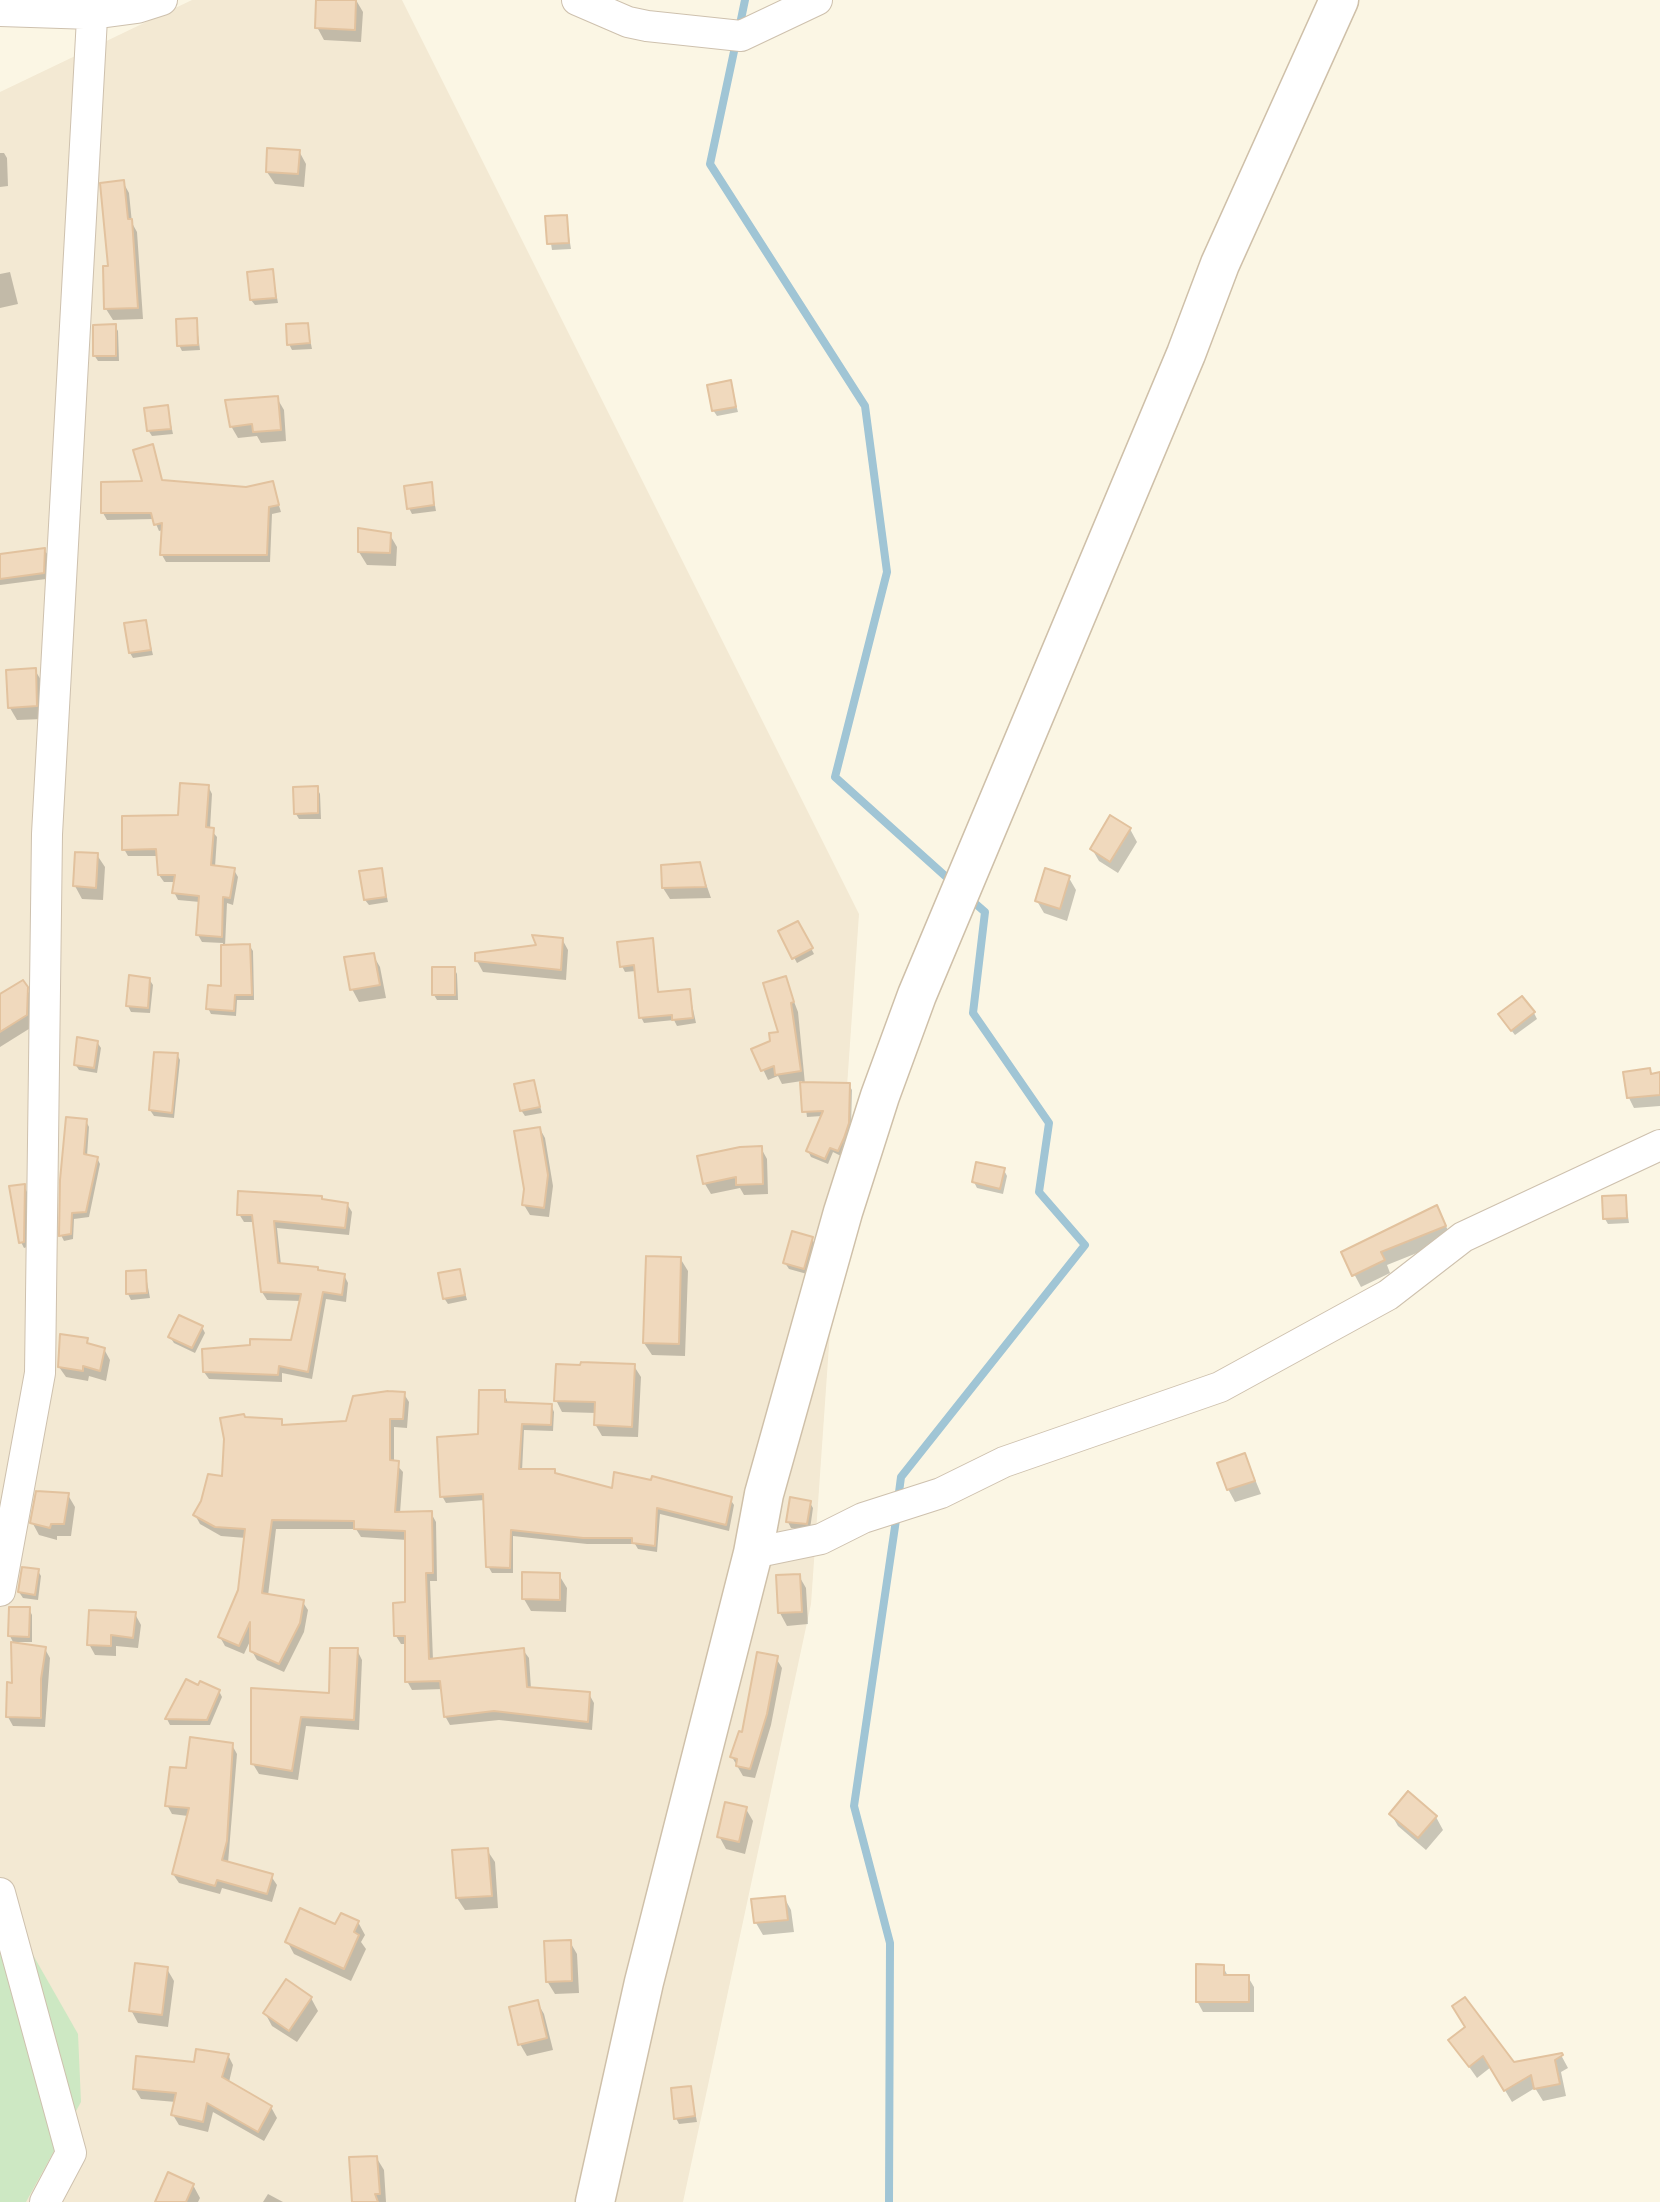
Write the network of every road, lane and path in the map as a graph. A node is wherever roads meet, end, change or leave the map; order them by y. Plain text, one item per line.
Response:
1 (162, 0) edge
2 (577, 0) edge
3 (817, 0) edge
4 (1339, 0) edge
5 (92, 7) edge
6 (0, 10) edge
7 (1660, 1145) edge
8 (752, 1553) junction
9 (0, 1591) edge
10 (0, 1893) edge
11 (45, 2202) edge
12 (595, 2202) edge

1 - 5 street
2 - 3 street
4 - 8 street
5 - 6 street
5 - 9 street
7 - 8 street
8 - 12 street
10 - 11 street

